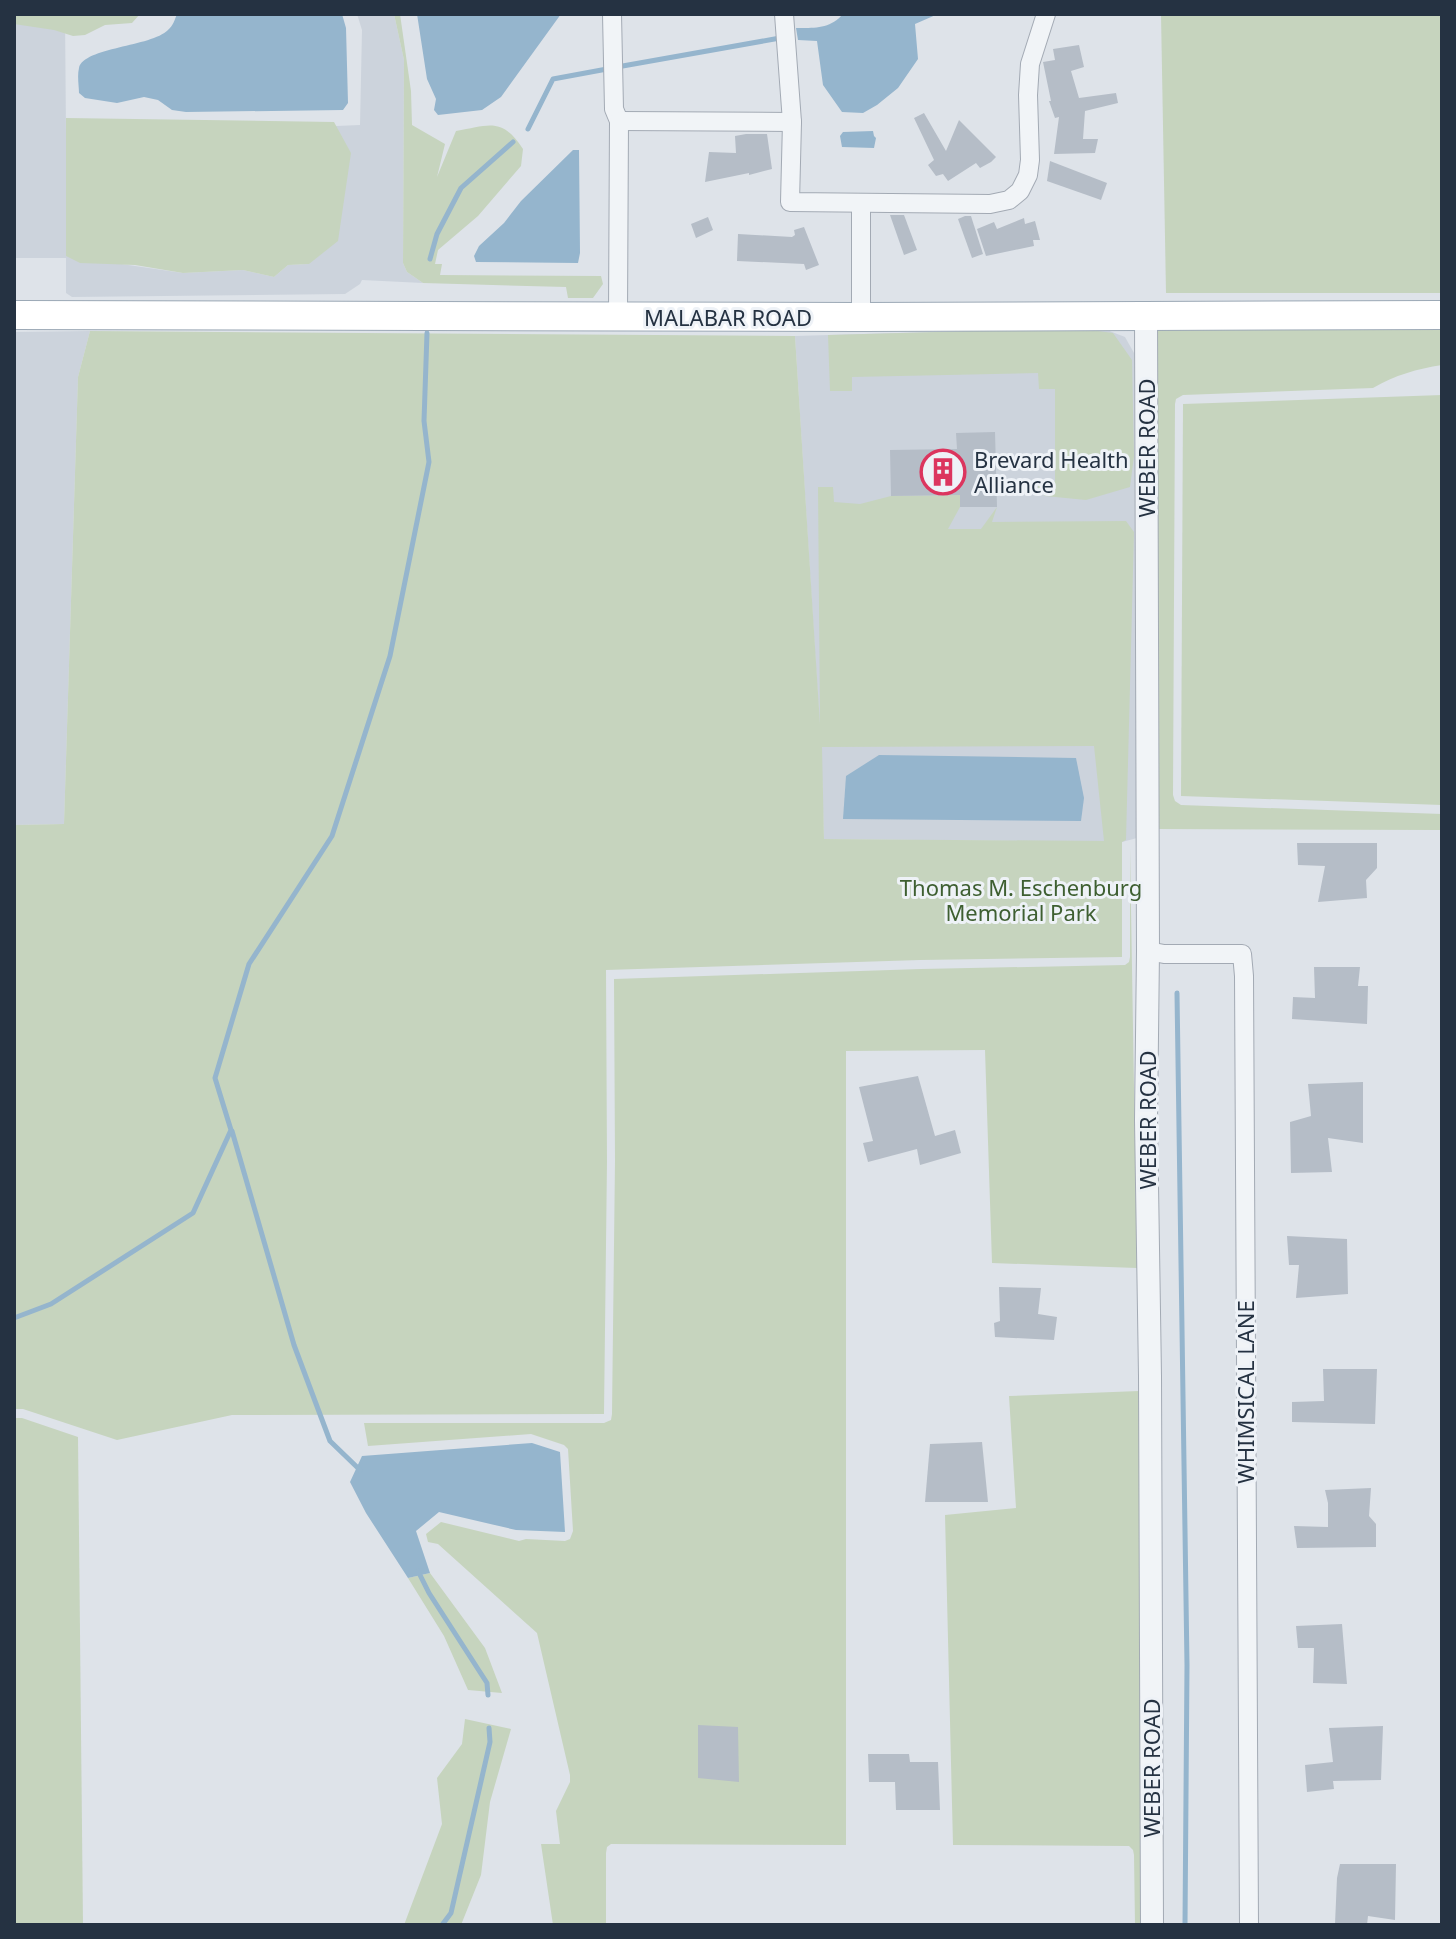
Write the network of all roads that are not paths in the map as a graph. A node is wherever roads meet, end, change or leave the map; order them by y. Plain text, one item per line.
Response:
1 (612, 14) edge
2 (1046, 14) edge
3 (784, 22) edge
4 (619, 121) junction
5 (792, 122) junction
6 (861, 203) junction
7 (14, 315) edge
8 (1442, 315) edge
9 (618, 316) junction
10 (1146, 316) junction
11 (861, 317) junction
12 (1148, 951) junction
13 (1152, 1925) edge
14 (1249, 1925) edge

1 - 4 street
2 - 6 street
3 - 5 street
4 - 5 street
4 - 9 street
5 - 6 street
6 - 11 street
7 - 9 main road, MALABAR ROAD
8 - 10 main road, MALABAR ROAD
9 - 11 main road, MALABAR ROAD
10 - 11 main road, MALABAR ROAD
10 - 12 street, WEBER ROAD
12 - 13 street, WEBER ROAD
12 - 14 street, WHIMSICAL LANE

